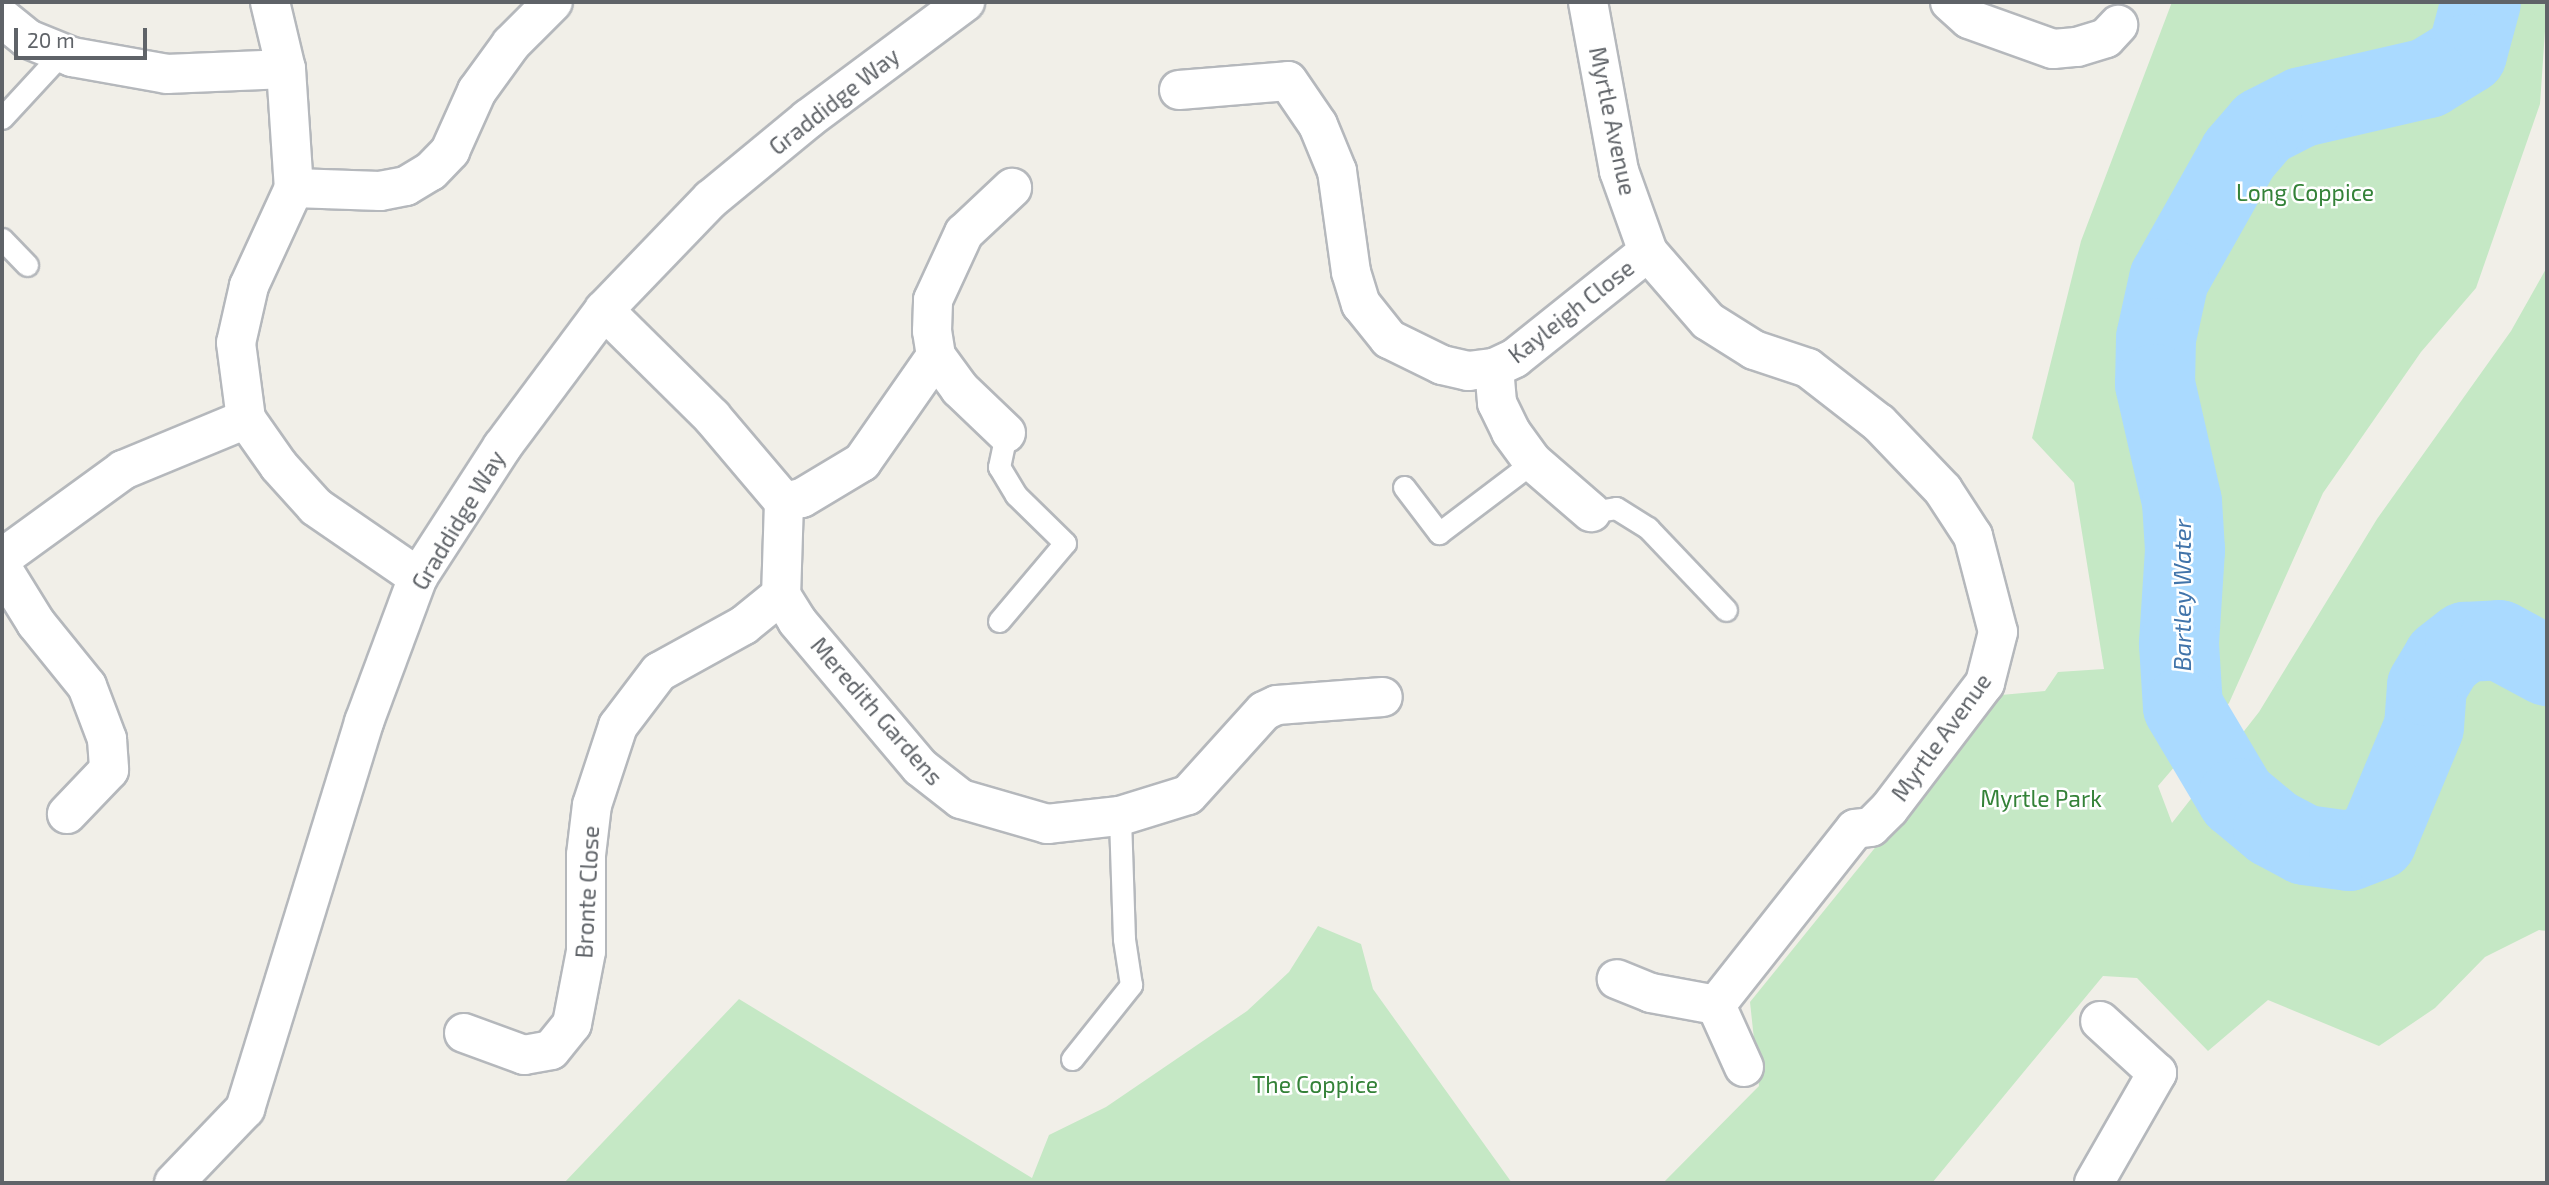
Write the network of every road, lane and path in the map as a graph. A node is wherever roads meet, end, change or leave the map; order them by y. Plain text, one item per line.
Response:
1 (270, 2) edge
2 (553, 2) edge
3 (965, 2) edge
4 (1588, 2) edge
5 (1950, 2) edge
6 (2, 18) edge
7 (2118, 25) dead end
8 (62, 53) junction
9 (286, 69) junction
10 (1179, 90) dead end
11 (2, 118) edge
12 (294, 188) junction
13 (1012, 188) dead end
14 (2, 239) edge
15 (1648, 252) junction
16 (27, 265) dead end
17 (604, 310) junction
18 (936, 356) junction
19 (1494, 369) junction
20 (246, 419) junction
21 (1006, 433) joint
22 (1533, 462) junction
23 (1404, 487) dead end
24 (784, 502) junction
25 (1591, 512) joint
26 (2, 558) edge
27 (2, 568) edge
28 (418, 577) junction
29 (781, 595) junction
30 (1726, 610) dead end
31 (999, 621) dead end
32 (1383, 697) dead end
33 (67, 814) dead end
34 (1120, 816) junction
35 (1617, 979) dead end
36 (1716, 1006) junction
37 (2100, 1021) dead end
38 (464, 1033) dead end
39 (1072, 1059) dead end
40 (1744, 1067) dead end
41 (174, 1183) edge
42 (2094, 1183) edge

1 - 9 street
2 - 12 street
3 - 17 street, Graddidge Way
4 - 15 street, Myrtle Avenue
5 - 7 street
6 - 8 street
8 - 9 street
8 - 11 lane
9 - 12 street
10 - 19 street, Kayleigh Close
12 - 20 street
13 - 18 street
14 - 16 lane
15 - 19 street, Kayleigh Close
15 - 36 street, Myrtle Avenue
17 - 24 street
17 - 28 street, Graddidge Way
18 - 21 street
18 - 24 street
19 - 22 street
20 - 26 street
20 - 28 street
21 - 31 lane
22 - 23 lane
22 - 25 street
24 - 29 street
25 - 30 lane
27 - 33 street
28 - 41 street, Graddidge Way
29 - 34 street, Meredith Gardens
29 - 38 street, Bronte Close
32 - 34 street, Meredith Gardens
34 - 39 lane
35 - 36 street
36 - 40 street
37 - 42 street

